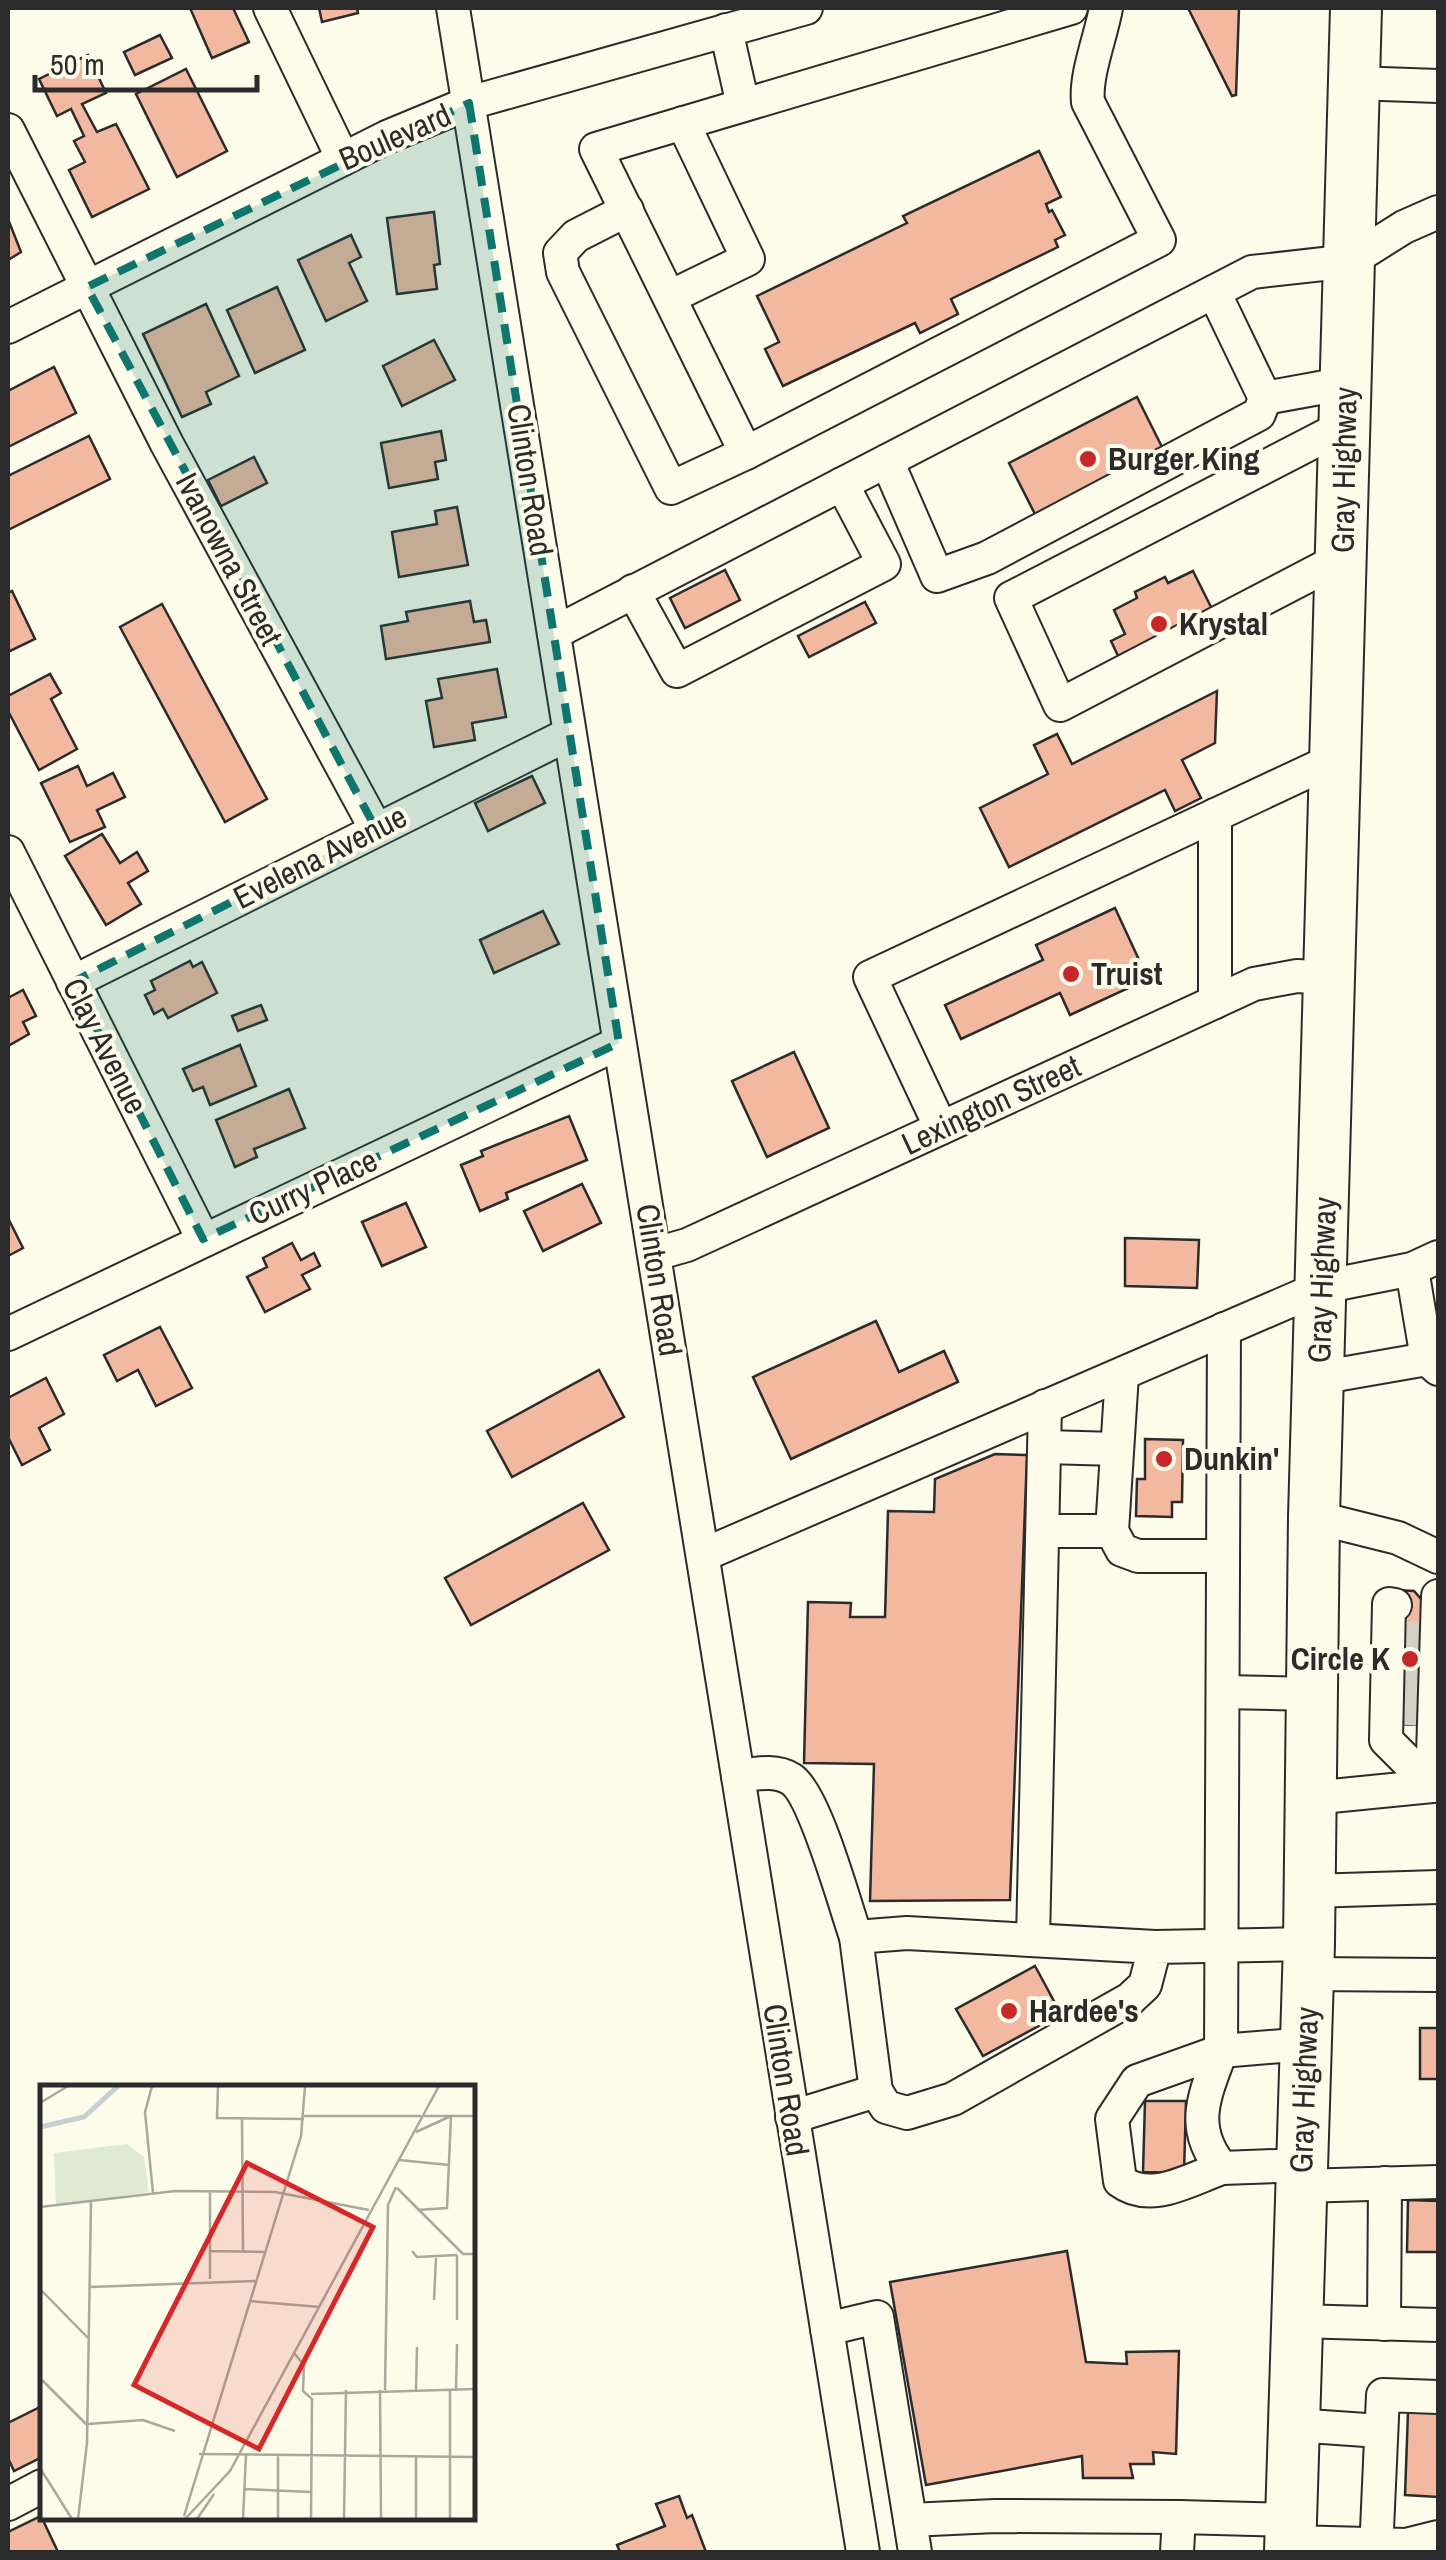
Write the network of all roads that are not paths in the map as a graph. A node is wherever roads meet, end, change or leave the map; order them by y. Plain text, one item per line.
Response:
1 (270, 8) edge
2 (453, 8) edge
3 (806, 8) edge
4 (1071, 8) edge
5 (1106, 8) edge
6 (1356, 8) edge
7 (726, 30) junction
8 (1354, 82) junction
9 (1438, 86) edge
10 (469, 103) junction
11 (744, 105) junction
12 (683, 123) junction
13 (8, 130) edge
14 (343, 159) junction
15 (627, 210) junction
16 (1438, 212) edge
17 (1350, 261) junction
18 (87, 287) junction
19 (1214, 292) junction
20 (670, 297) junction
21 (8, 327) edge
22 (1266, 398) junction
23 (1346, 404) junction
24 (746, 453) junction
25 (887, 461) junction
26 (842, 484) junction
27 (1342, 558) junction
28 (884, 564) junction
29 (937, 576) junction
30 (633, 591) junction
31 (554, 633) junction
32 (569, 734) junction
33 (1337, 758) junction
34 (1215, 815) junction
35 (376, 829) junction
36 (8, 852) edge
37 (1331, 978) junction
38 (73, 982) junction
39 (1214, 1002) junction
40 (619, 1043) junction
41 (941, 1128) junction
42 (203, 1238) junction
43 (655, 1254) junction
44 (1425, 1263) edge
45 (1322, 1287) junction
46 (1224, 1329) junction
47 (8, 1334) edge
48 (1433, 1364) edge
49 (1122, 1374) junction
50 (1318, 1378) junction
51 (1045, 1406) junction
52 (1044, 1447) junction
53 (1117, 1449) junction
54 (1314, 1517) junction
55 (1112, 1531) junction
56 (1042, 1532) junction
57 (703, 1555) junction
58 (1224, 1556) junction
59 (1438, 1557) edge
60 (1434, 1618) edge
61 (1392, 1626) dead end
62 (1223, 1692) junction
63 (1312, 1694) junction
64 (738, 1776) junction
65 (1432, 1786) junction
66 (1312, 1798) junction
67 (1436, 1889) edge
68 (1310, 1891) junction
69 (856, 1937) junction
70 (1033, 1940) junction
71 (1221, 1946) junction
72 (1155, 1947) junction
73 (1309, 1959) junction
74 (1438, 1975) edge
75 (1306, 2044) junction
76 (1221, 2051) junction
77 (876, 2090) junction
78 (792, 2117) junction
79 (1222, 2168) junction
80 (1301, 2176) junction
81 (1438, 2182) edge
82 (1385, 2184) junction
83 (1297, 2322) junction
84 (1384, 2324) junction
85 (1438, 2325) edge
86 (826, 2329) junction
87 (1438, 2397) edge
88 (1294, 2425) junction
89 (1380, 2431) junction
90 (40, 2487) edge
91 (8, 2504) edge
92 (1179, 2517) junction
93 (913, 2536) edge
94 (1438, 2536) edge
95 (1290, 2538) edge
96 (1375, 2548) edge
97 (863, 2552) edge
98 (1177, 2552) edge

1 - 14 street
2 - 10 street, Clinton Road
3 - 7 street, Boulevard
4 - 11 street
5 - 24 street
6 - 8 highway, Gray Highway
7 - 10 street, Boulevard
7 - 11 street
8 - 9 street
8 - 17 highway, Gray Highway
10 - 14 street, Boulevard
10 - 31 street, Clinton Road
11 - 12 street
12 - 15 street
12 - 20 street
13 - 18 street, Ivanowna Street
14 - 18 street, Boulevard
15 - 20 street
15 - 24 street
16 - 17 street
17 - 19 street
17 - 23 highway, Gray Highway
18 - 21 street, Boulevard
18 - 35 street, Ivanowna Street
19 - 22 street
19 - 25 street
20 - 24 street
22 - 23 street
22 - 29 street
23 - 27 highway, Gray Highway
23 - 27 street
25 - 26 street
25 - 29 street
26 - 28 street
26 - 30 street
27 - 33 highway, Gray Highway
28 - 29 street
28 - 30 street
30 - 31 street
31 - 32 street, Clinton Road
32 - 35 street, Evelena Avenue
32 - 40 street, Clinton Road
33 - 34 street
33 - 37 highway, Gray Highway
34 - 39 street
34 - 41 street
35 - 38 street, Evelena Avenue
36 - 38 street, Clay Avenue
37 - 39 street, Lexington Street
37 - 45 highway, Gray Highway
38 - 42 street, Clay Avenue
39 - 41 street, Lexington Street
40 - 42 street, Curry Place
40 - 43 street, Clinton Road
41 - 43 street, Lexington Street
42 - 47 street, Curry Place
43 - 57 street, Clinton Road
44 - 45 street
44 - 48 street
45 - 46 street
45 - 50 highway, Gray Highway
46 - 49 street
46 - 58 street
48 - 50 street
49 - 51 street
49 - 53 street
50 - 54 highway, Gray Highway
51 - 52 street
51 - 57 street
52 - 53 street
52 - 56 street
53 - 55 street
54 - 59 street
54 - 63 highway, Gray Highway
55 - 56 street
55 - 58 street
56 - 70 street
57 - 64 street, Clinton Road
58 - 62 street
60 - 65 street
61 - 65 street
62 - 63 street
62 - 71 street
63 - 66 highway, Gray Highway
64 - 69 street
64 - 78 street, Clinton Road
65 - 66 street
66 - 68 highway, Gray Highway
67 - 68 street
68 - 73 highway, Gray Highway
69 - 70 street
69 - 77 street
70 - 72 street
71 - 72 street
71 - 73 street
71 - 76 street
72 - 77 street
73 - 74 street
73 - 75 highway, Gray Highway
75 - 76 street
75 - 80 highway, Gray Highway
76 - 79 street
76 - 79 street
77 - 78 street
78 - 86 street, Clinton Road
79 - 80 street
80 - 82 street
80 - 83 highway, Gray Highway
81 - 82 street
82 - 84 street
83 - 84 street
83 - 88 highway, Gray Highway
84 - 85 street
86 - 93 street
86 - 97 street, Clinton Road
87 - 89 street
88 - 89 street
88 - 95 highway, Gray Highway
89 - 96 street
90 - 91 street
92 - 93 street
92 - 95 street
92 - 98 street
94 - 96 street
95 - 96 street

